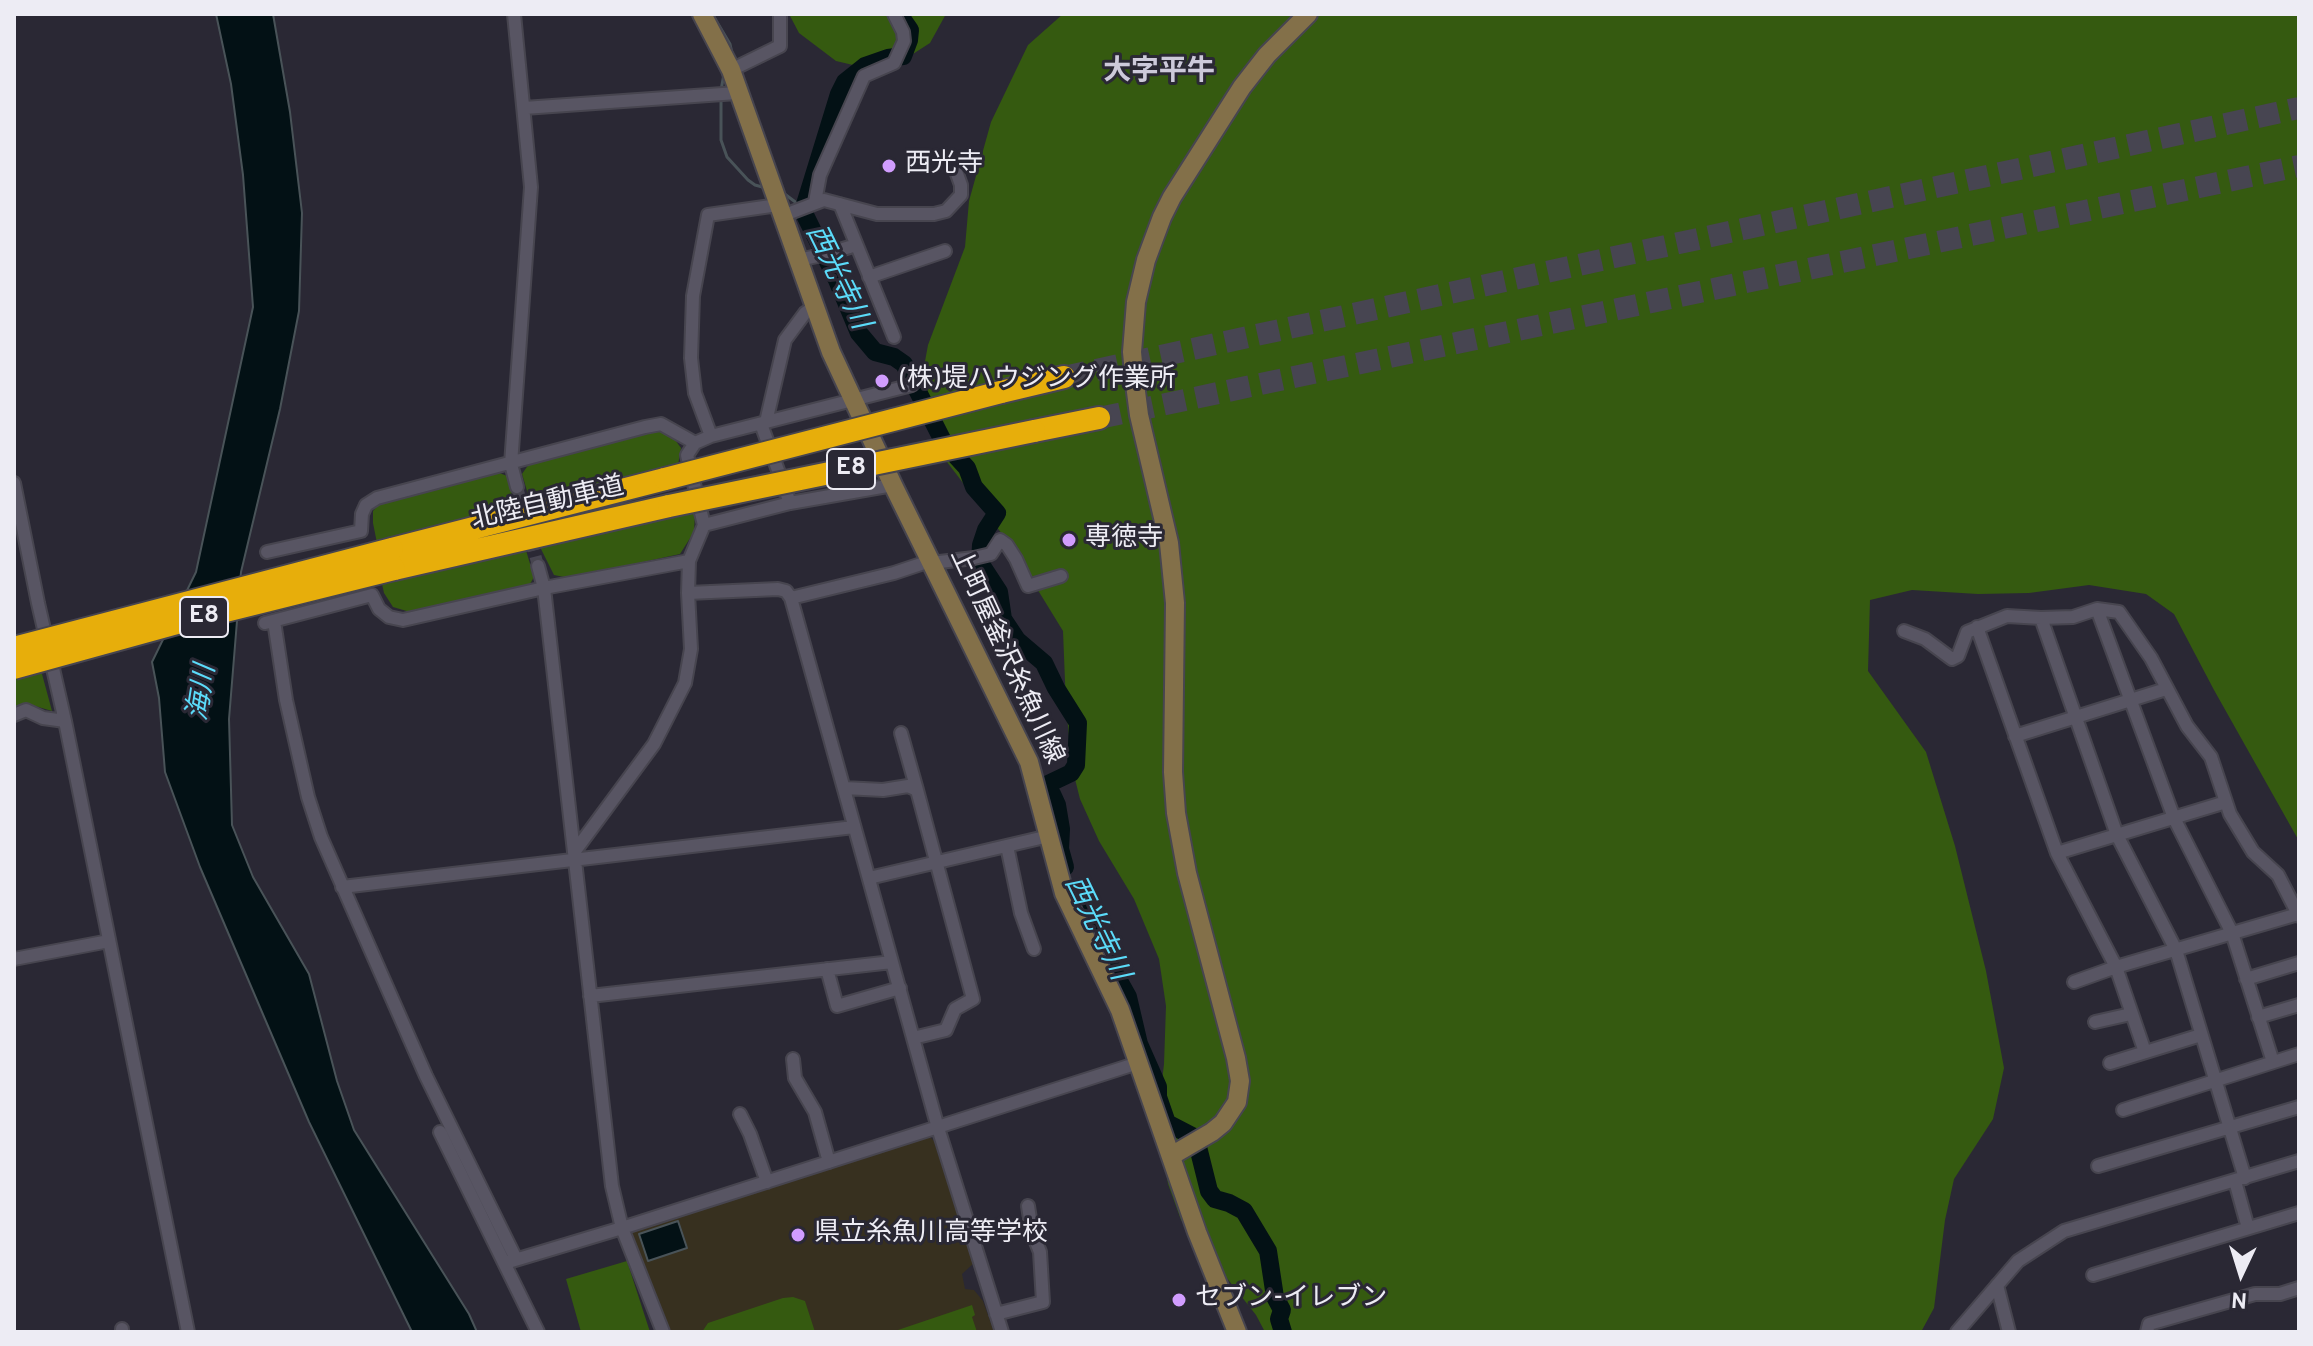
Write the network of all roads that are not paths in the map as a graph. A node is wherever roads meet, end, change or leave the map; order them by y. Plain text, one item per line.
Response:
1 (514, 14) edge
2 (702, 14) edge
3 (780, 14) edge
4 (894, 14) edge
5 (1308, 14) edge
6 (731, 70) junction
7 (737, 93) junction
8 (524, 108) junction
9 (957, 174) dead end
10 (815, 202) junction
11 (840, 204) junction
12 (780, 210) junction
13 (856, 245) junction
14 (945, 251) dead end
15 (798, 260) junction
16 (869, 277) junction
17 (814, 307) junction
18 (894, 337) dead end
19 (1064, 377) tunnel mouth
20 (912, 385) dead end
21 (852, 402) junction
22 (1099, 418) tunnel mouth
23 (764, 423) junction
24 (711, 436) junction
25 (695, 443) junction
26 (511, 464) junction
27 (14, 483) edge
28 (893, 485) junction
29 (517, 487) tunnel mouth
30 (790, 503) junction
31 (704, 525) junction
32 (361, 531) junction
33 (267, 552) dead end
34 (393, 559) junction
35 (689, 561) junction
36 (931, 562) junction
37 (538, 566) tunnel mouth
38 (1061, 576) dead end
39 (544, 588) junction
40 (688, 593) junction
41 (372, 595) junction
42 (791, 598) junction
43 (2097, 609) junction
44 (2041, 618) junction
45 (1977, 627) junction
46 (1904, 631) dead end
47 (14, 648) edge
48 (14, 668) edge
49 (2166, 689) junction
50 (2131, 700) junction
51 (14, 715) edge
52 (2075, 717) junction
53 (65, 721) junction
54 (901, 733) dead end
55 (2015, 736) junction
56 (844, 788) junction
57 (917, 790) junction
58 (2226, 802) junction
59 (2174, 818) junction
60 (854, 827) junction
61 (2117, 835) junction
62 (1049, 836) junction
63 (1007, 846) junction
64 (2057, 853) junction
65 (575, 855) junction
66 (936, 862) junction
67 (869, 878) junction
68 (342, 887) junction
69 (2298, 915) edge
70 (2232, 933) junction
71 (109, 941) junction
72 (1034, 949) dead end
73 (2176, 950) junction
74 (14, 959) edge
75 (892, 962) junction
76 (2299, 963) edge
77 (2116, 967) junction
78 (827, 969) junction
79 (2246, 979) junction
80 (2074, 982) dead end
81 (900, 988) junction
82 (590, 996) junction
83 (2299, 1005) edge
84 (2131, 1014) junction
85 (2258, 1017) junction
86 (2095, 1022) dead end
87 (2201, 1035) junction
88 (913, 1038) junction
89 (2145, 1052) junction
90 (2299, 1054) edge
91 (793, 1059) dead end
92 (2273, 1062) junction
93 (1138, 1063) junction
94 (2110, 1063) dead end
95 (2214, 1081) junction
96 (2299, 1107) edge
97 (2123, 1110) dead end
98 (740, 1114) dead end
99 (938, 1128) junction
100 (2229, 1128) junction
101 (440, 1132) dead end
102 (1171, 1156) junction
103 (2299, 1161) edge
104 (829, 1162) junction
105 (2098, 1166) dead end
106 (2240, 1180) junction
107 (767, 1182) junction
108 (1028, 1206) dead end
109 (2299, 1213) edge
110 (622, 1228) junction
111 (2248, 1228) junction
112 (511, 1261) junction
113 (2093, 1275) dead end
114 (1997, 1285) junction
115 (2299, 1288) edge
116 (996, 1314) junction
117 (188, 1332) edge
118 (538, 1332) edge
119 (663, 1332) edge
120 (1002, 1332) edge
121 (1237, 1332) edge
122 (1957, 1332) edge
123 (2009, 1332) edge
124 (2147, 1332) edge

1 - 8 street
2 - 6 main road, 上町屋釜沢糸魚川線
3 - 6 street
4 - 10 street
5 - 102 main road
6 - 7 main road, 上町屋釜沢糸魚川線
7 - 8 street
7 - 12 main road, 上町屋釜沢糸魚川線
8 - 26 street
9 - 11 street
10 - 11 street
10 - 12 street
11 - 13 street
12 - 15 main road, 上町屋釜沢糸魚川線
12 - 24 street
13 - 15 street
13 - 16 street
14 - 16 street
15 - 17 main road, 上町屋釜沢糸魚川線
16 - 18 street
17 - 21 main road, 上町屋釜沢糸魚川線
17 - 23 street
19 - 34 highway, 北陸自動車道 / E8, bridge
20 - 21 street
21 - 23 street
21 - 28 main road, 上町屋釜沢糸魚川線
22 - 34 highway, 北陸自動車道 / E8, bridge
23 - 24 street
23 - 30 street
24 - 25 street
25 - 26 street
25 - 31 street
26 - 29 street
26 - 32 street
27 - 53 street
28 - 30 street
28 - 36 main road, 上町屋釜沢糸魚川線
30 - 31 street
31 - 35 street
32 - 33 street
32 - 41 street
34 - 47 highway, 北陸自動車道 / E8, bridge
34 - 48 highway, 北陸自動車道 / E8, bridge
35 - 39 street
35 - 40 street
36 - 38 street
36 - 42 street
36 - 62 main road, 上町屋釜沢糸魚川線
37 - 39 street
39 - 41 street
39 - 65 street
40 - 42 street
40 - 65 street
41 - 68 street
42 - 56 street
43 - 44 street
43 - 49 street
43 - 50 street
44 - 45 street
44 - 52 street
45 - 46 street
45 - 55 street
49 - 50 street
49 - 58 street
50 - 52 street
50 - 59 street
51 - 53 street
52 - 55 street
52 - 61 street
53 - 71 street
54 - 57 street
55 - 64 street
56 - 57 street
56 - 60 street
57 - 66 street
58 - 59 street
58 - 69 street
59 - 61 street
59 - 70 street
60 - 65 street
60 - 67 street
61 - 64 street
61 - 73 street
62 - 63 street
62 - 93 main road, 上町屋釜沢糸魚川線
63 - 66 street
63 - 72 street
64 - 77 street
65 - 68 street
65 - 82 street
66 - 67 street
66 - 88 street
67 - 75 street
68 - 112 street
69 - 70 street
70 - 73 street
70 - 79 street
71 - 74 street
71 - 117 street
73 - 77 street
73 - 87 street
75 - 78 street
75 - 81 street
76 - 79 street
77 - 80 street
77 - 84 street
78 - 81 street
78 - 82 street
79 - 85 street
81 - 88 street
82 - 110 street
83 - 85 street
84 - 86 street
84 - 89 street
85 - 92 street
87 - 89 street
87 - 95 street
88 - 99 street
89 - 94 street
90 - 92 street
91 - 104 street
92 - 95 street
93 - 99 street
93 - 102 main road, 上町屋釜沢糸魚川線
95 - 97 street
95 - 100 street
96 - 100 street
98 - 107 street
99 - 104 street
99 - 116 street
100 - 105 street
100 - 106 street
101 - 112 street
102 - 121 main road, 上町屋釜沢糸魚川線
103 - 106 street
104 - 107 street
106 - 111 street
106 - 114 street
107 - 110 street
108 - 116 street
109 - 111 street
110 - 112 street
110 - 119 street
111 - 113 street
112 - 118 street
114 - 122 street
114 - 123 street
115 - 124 street
116 - 120 street

